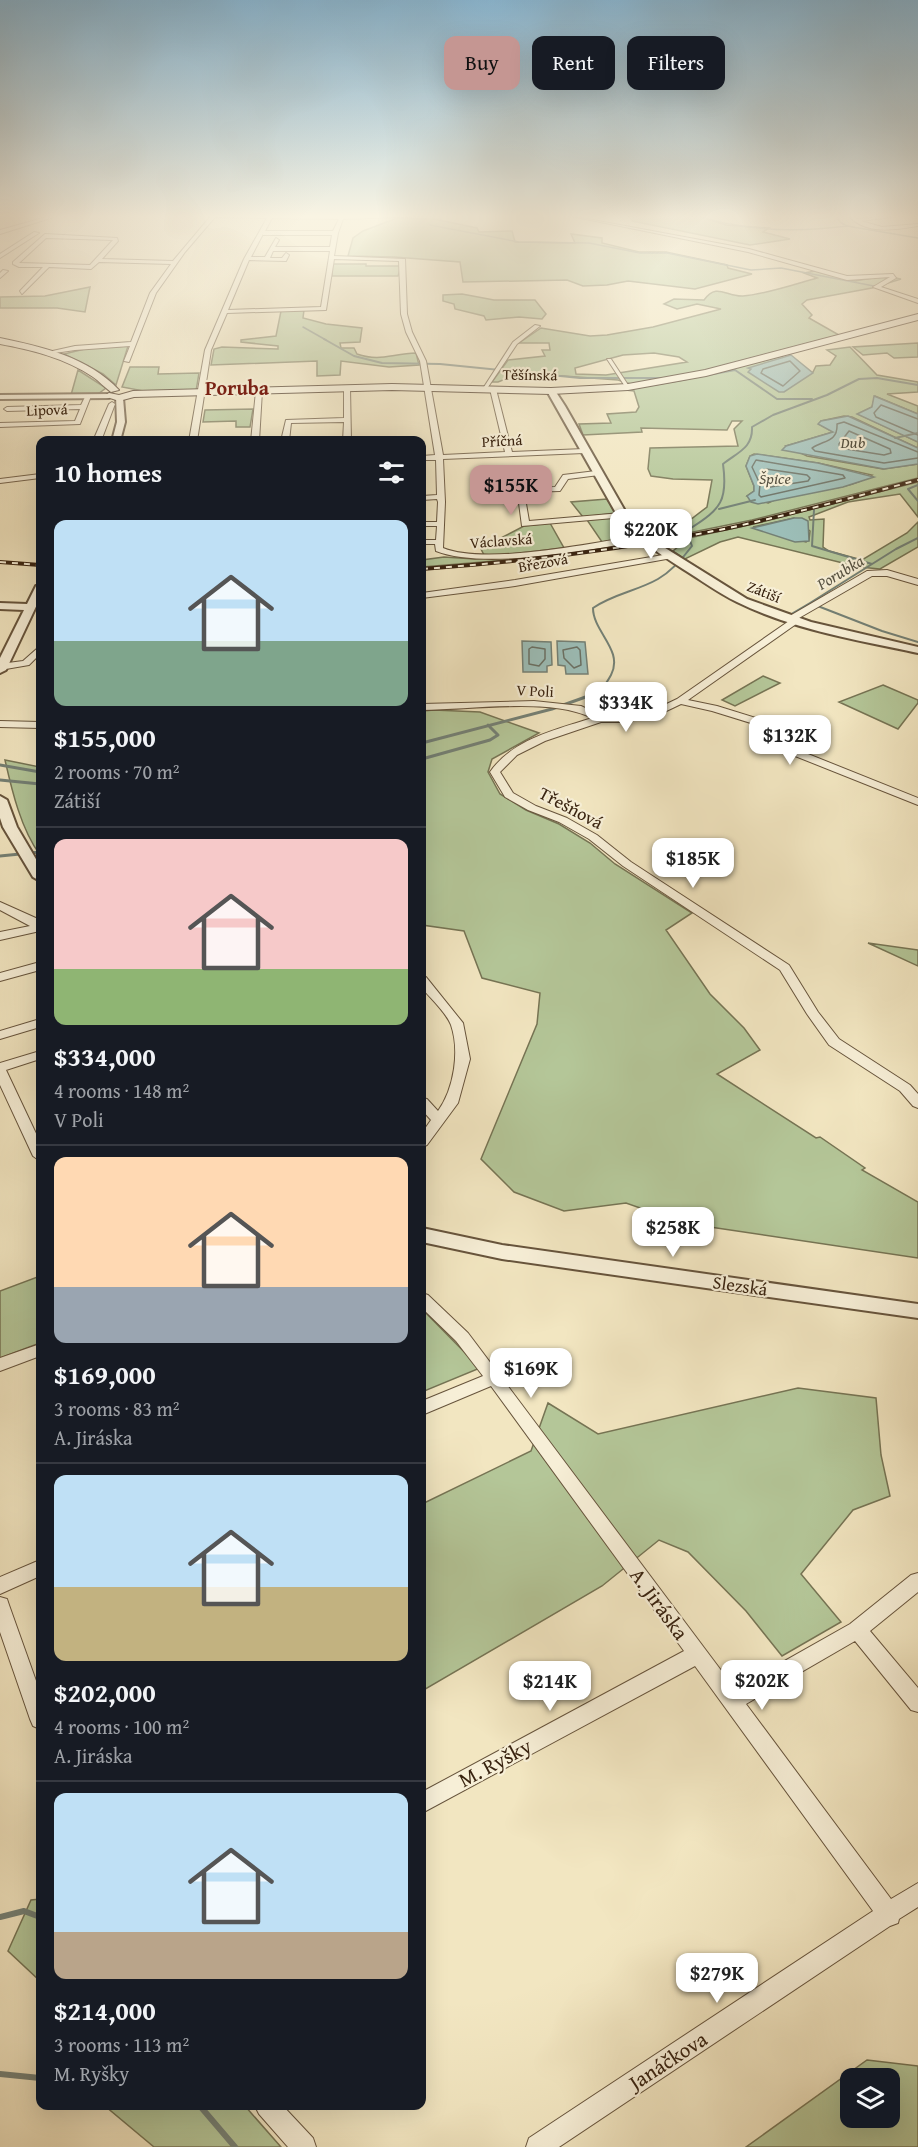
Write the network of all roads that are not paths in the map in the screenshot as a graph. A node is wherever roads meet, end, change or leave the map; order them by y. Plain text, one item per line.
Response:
1 (144, 315) edge
2 (223, 315) edge
3 (405, 315) edge
4 (918, 317) edge
5 (537, 326) dead end
6 (0, 341) edge
7 (133, 344) junction
8 (50, 353) junction
9 (609, 360) dead end
10 (127, 361) dead end
11 (428, 387) junction
12 (628, 387) junction
13 (347, 388) junction
14 (488, 389) junction
15 (259, 391) junction
16 (551, 391) junction
17 (201, 393) junction
18 (88, 396) junction
19 (0, 397) edge
20 (113, 397) junction
21 (12, 398) junction
22 (84, 407) junction
23 (7, 409) junction
24 (347, 420) junction
25 (0, 425) edge
26 (99, 436) edge
27 (118, 436) edge
28 (194, 436) edge
29 (255, 436) edge
30 (286, 436) edge
31 (346, 436) edge
32 (584, 451) junction
33 (509, 454) junction
34 (426, 458) edge
35 (438, 458) junction
36 (596, 473) junction
37 (36, 476) edge
38 (0, 481) edge
39 (440, 497) junction
40 (426, 498) edge
41 (622, 515) junction
42 (426, 524) edge
43 (441, 524) junction
44 (644, 537) junction
45 (426, 542) edge
46 (440, 542) junction
47 (669, 556) junction
48 (918, 582) edge
49 (426, 595) edge
50 (36, 596) edge
51 (0, 606) edge
52 (30, 607) junction
53 (793, 619) junction
54 (918, 650) edge
55 (36, 653) edge
56 (1, 669) edge
57 (680, 701) junction
58 (426, 707) edge
59 (600, 719) junction
60 (0, 724) edge
61 (36, 725) edge
62 (0, 800) edge
63 (918, 802) edge
64 (36, 870) edge
65 (0, 906) edge
66 (36, 924) edge
67 (36, 929) edge
68 (0, 936) edge
69 (36, 967) edge
70 (0, 977) edge
71 (426, 985) edge
72 (36, 1024) edge
73 (0, 1035) edge
74 (36, 1056) edge
75 (0, 1067) edge
76 (0, 1071) edge
77 (918, 1103) edge
78 (426, 1106) edge
79 (438, 1119) junction
80 (426, 1136) edge
81 (36, 1148) edge
82 (426, 1236) edge
83 (426, 1303) edge
84 (918, 1311) edge
85 (36, 1352) edge
86 (0, 1365) edge
87 (494, 1377) junction
88 (426, 1406) edge
89 (36, 1571) edge
90 (918, 1581) edge
91 (0, 1586) edge
92 (0, 1605) edge
93 (857, 1630) junction
94 (696, 1654) junction
95 (732, 1702) junction
96 (918, 1703) edge
97 (36, 1708) edge
98 (426, 1801) edge
99 (918, 1894) edge
100 (890, 1915) junction
101 (271, 2110) edge
102 (304, 2147) edge
103 (538, 2147) edge

1 - 7 street
2 - 17 street
3 - 11 street
4 - 12 main road, Těšínská
5 - 14 street
6 - 8 main road
7 - 8 street
7 - 10 street
8 - 20 main road
9 - 12 street
11 - 13 main road, Těšínská
11 - 14 main road, Těšínská
11 - 35 street
12 - 16 main road, Těšínská
13 - 15 main road, Těšínská
13 - 24 street
14 - 16 main road, Těšínská
14 - 33 street
15 - 17 main road, Těšínská
15 - 29 street
16 - 32 street, Zátiší
17 - 20 main road, Těšínská
17 - 28 street
18 - 20 street
18 - 21 street
18 - 22 street, Lipová
19 - 21 street
20 - 26 street
20 - 27 street
21 - 23 street, Lipová
22 - 23 street, Lipová
22 - 25 street, Lipová
23 - 25 street, Lipová
24 - 30 street
24 - 31 street
32 - 33 street, Příčná
32 - 36 street, Zátiší
33 - 35 street, Příčná
34 - 35 street, Příčná
35 - 39 street
36 - 41 street, Zátiší
36 - 41 street
37 - 38 street
39 - 40 street
39 - 43 street
41 - 44 street, Zátiší
42 - 43 street
43 - 46 street
44 - 46 street, Václavská
44 - 47 street, Zátiší
45 - 46 street
47 - 49 street, Březová
47 - 53 street, Zátiší
48 - 53 street, V Poli
50 - 52 street
51 - 52 street
52 - 56 street
53 - 54 street, Zátiší
53 - 57 street, V Poli
55 - 56 street
57 - 59 street, V Poli
57 - 63 street
58 - 59 street, V Poli
59 - 77 street, Třešňová
60 - 61 street
62 - 64 street
65 - 66 street
67 - 68 street
69 - 70 street
71 - 79 street
72 - 73 street
74 - 75 street
76 - 81 street
78 - 79 street
79 - 80 street
82 - 84 street, Slezská
83 - 87 street, A. Jiráska
85 - 86 street
87 - 88 street
87 - 94 street, A. Jiráska
89 - 91 street
90 - 93 street
92 - 97 street
93 - 95 street
93 - 96 street
94 - 95 street, A. Jiráska
94 - 98 street, M. Ryšky
95 - 100 street, A. Jiráska
99 - 100 street, Janáčkova
100 - 103 street, Janáčkova
101 - 102 street

